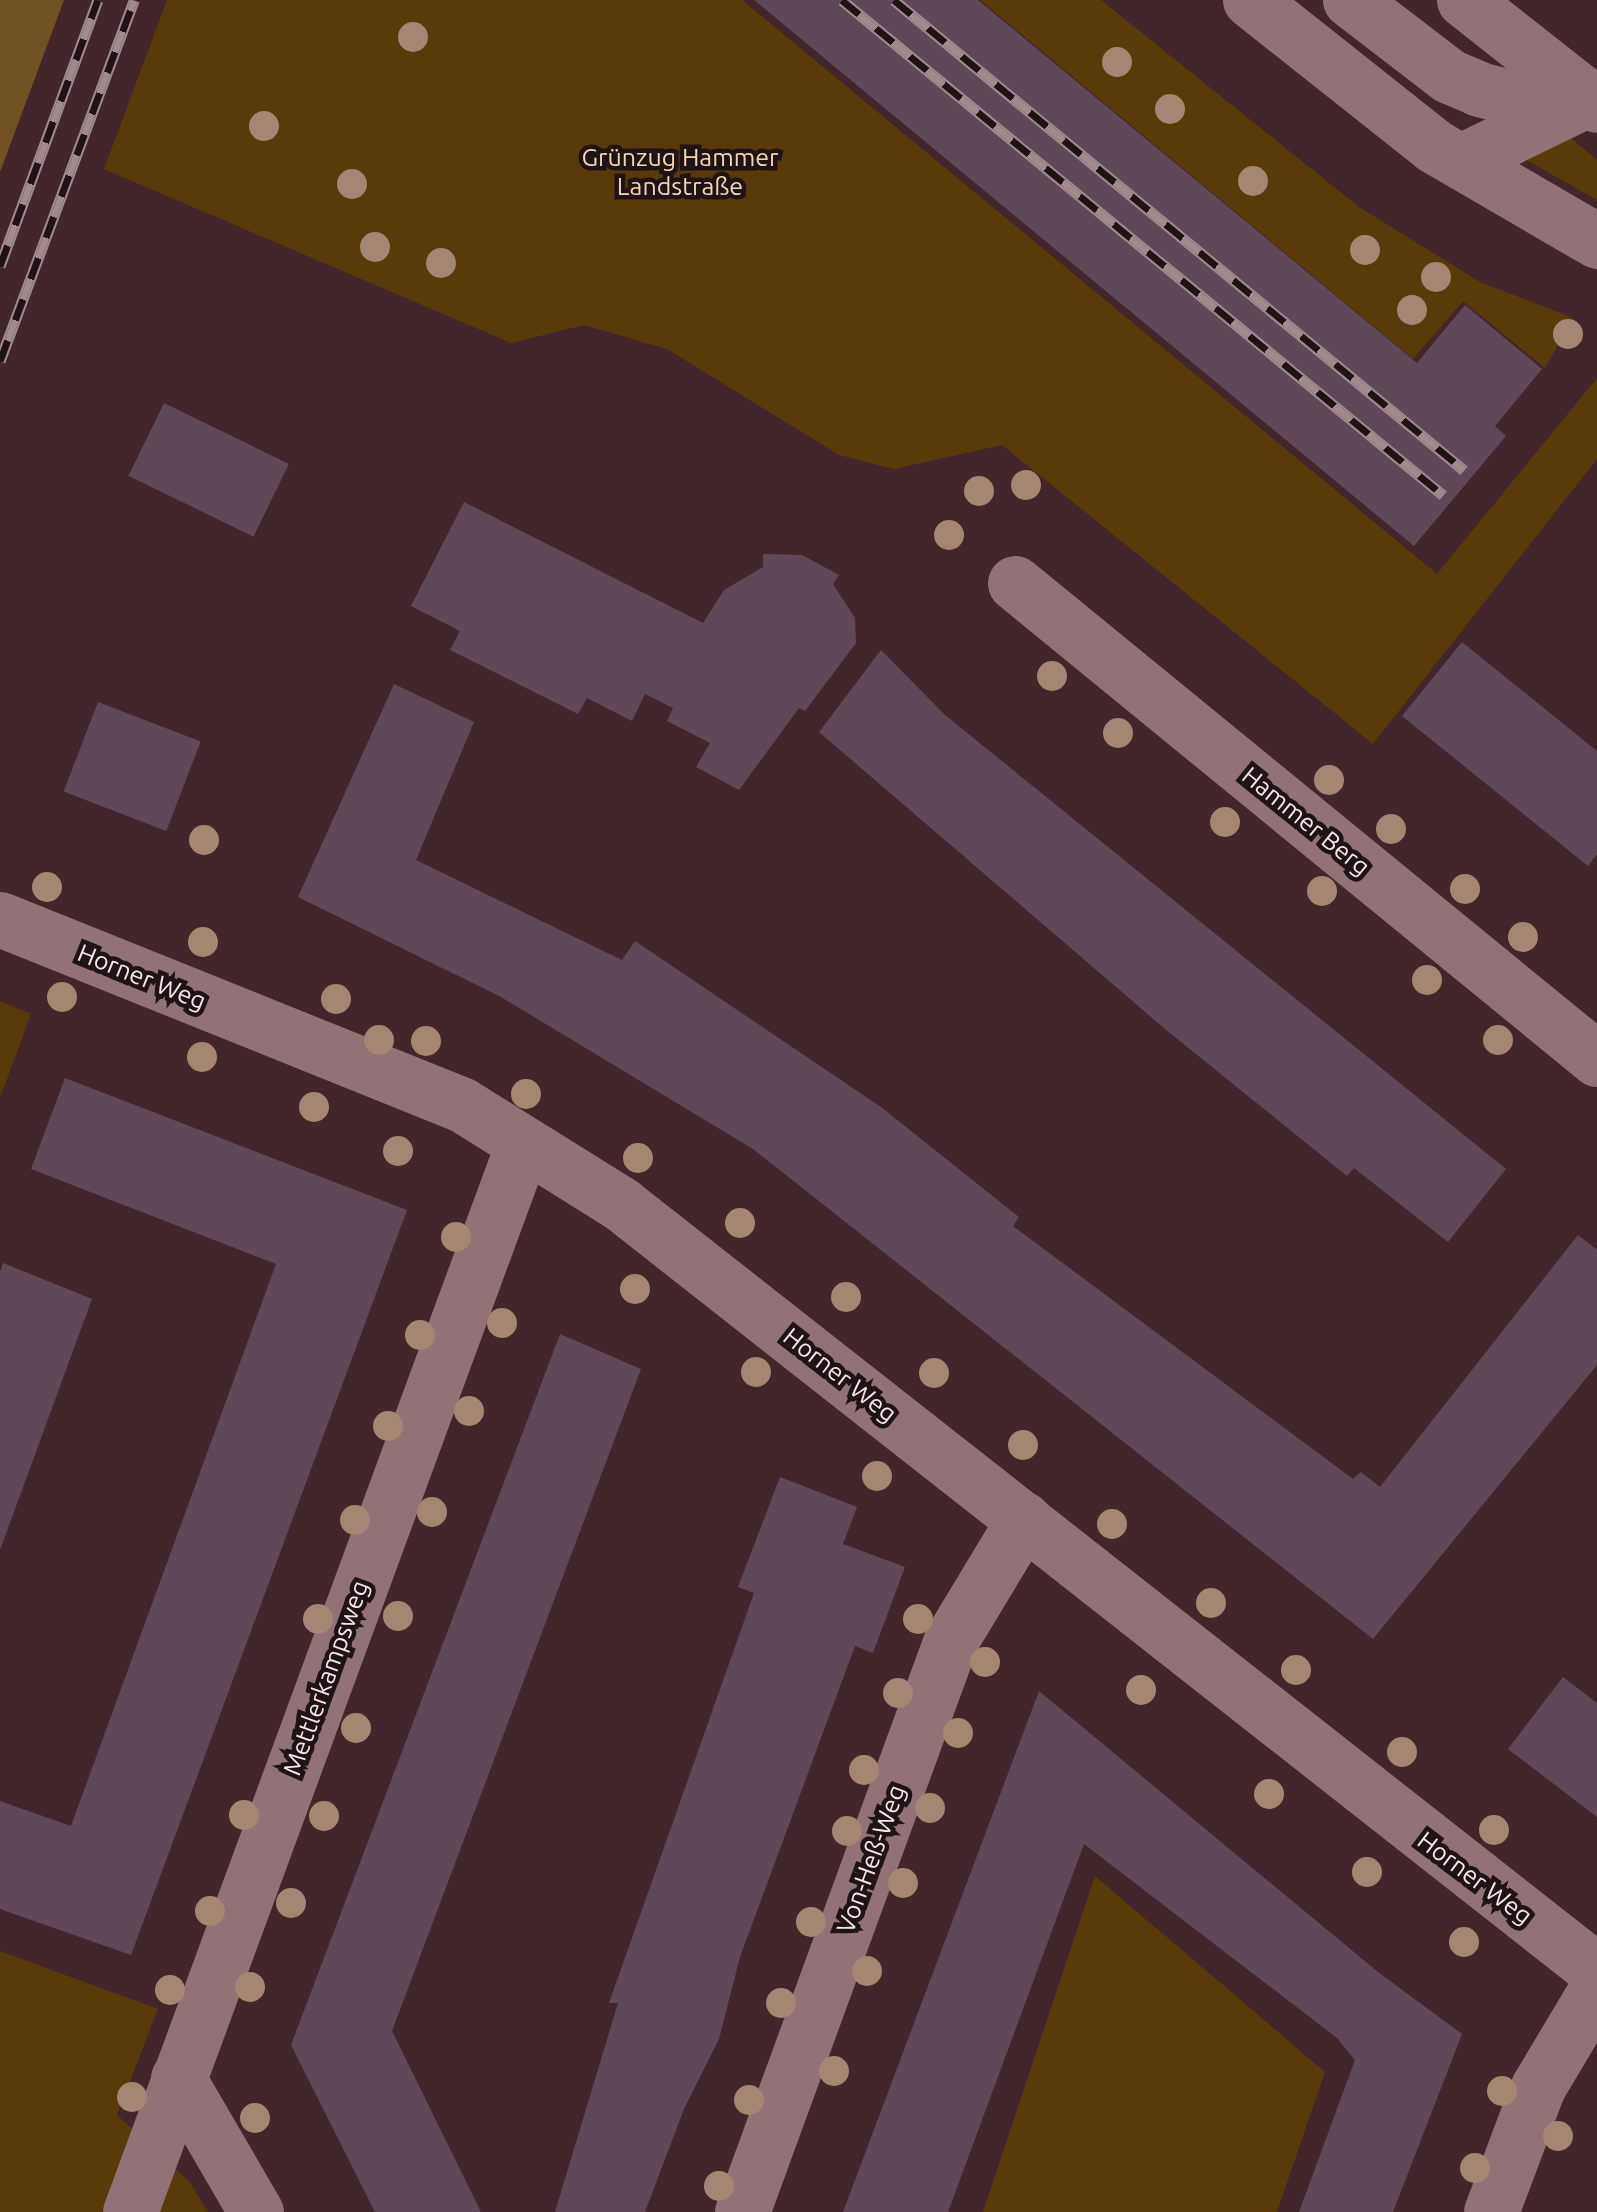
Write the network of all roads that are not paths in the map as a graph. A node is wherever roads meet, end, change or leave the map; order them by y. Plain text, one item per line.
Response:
1 (1250, 0) edge
2 (1350, 0) edge
3 (1464, 0) edge
4 (1594, 99) edge
5 (1461, 162) junction
6 (1597, 241) edge
7 (1015, 583) dead end
8 (0, 919) edge
9 (1597, 1059) edge
10 (524, 1144) junction
11 (1024, 1518) junction
12 (1597, 1972) edge
13 (1597, 1988) edge
14 (178, 2078) junction
15 (130, 2212) edge
16 (256, 2212) edge
17 (742, 2212) edge
18 (1491, 2212) edge

1 - 5 street
2 - 4 street
3 - 4 street
4 - 5 street
5 - 6 street
7 - 9 street, Hammer Berg
8 - 10 street, Horner Weg
10 - 11 street, Horner Weg
10 - 14 street, Mettlerkampsweg
11 - 12 street, Horner Weg
11 - 17 street, Von-Heß-Weg
13 - 18 street
14 - 15 street, Mettlerkampsweg
14 - 16 street

